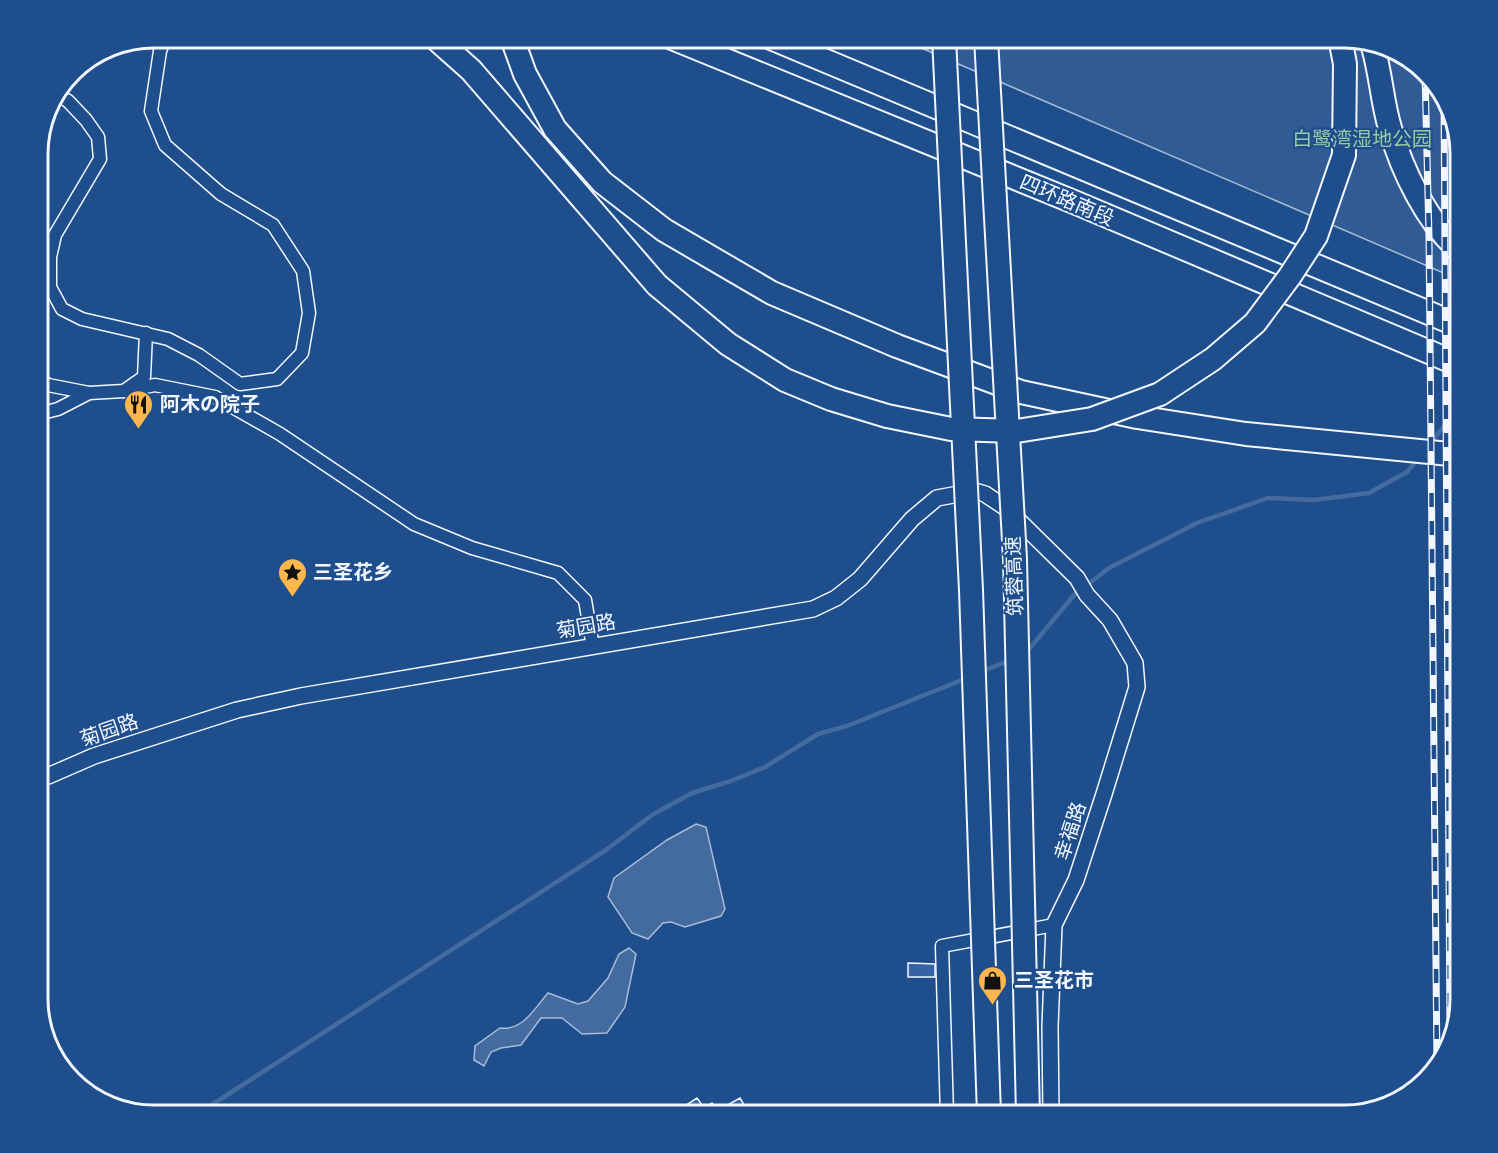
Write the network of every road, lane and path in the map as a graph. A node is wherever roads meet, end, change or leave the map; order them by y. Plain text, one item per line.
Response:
1 (161, 48) edge
2 (446, 48) edge
3 (516, 48) edge
4 (696, 48) edge
5 (795, 48) edge
6 (944, 48) edge
7 (987, 48) edge
8 (1342, 48) edge
9 (1374, 53) edge
10 (64, 98) edge
11 (1450, 239) edge
12 (1450, 322) edge
13 (146, 333) junction
14 (1450, 360) edge
15 (48, 385) edge
16 (124, 390) junction
17 (89, 393) junction
18 (48, 411) edge
19 (1450, 453) edge
20 (1077, 578) joint
21 (592, 647) junction
22 (48, 776) edge
23 (1054, 925) junction
24 (947, 1105) edge
25 (989, 1105) edge
26 (1028, 1105) edge
27 (1051, 1105) edge

1 - 13 street
2 - 8 highway, bridge
3 - 19 highway
4 - 14 highway, 四环路南段
5 - 12 highway, 四环路南段
6 - 25 highway, bridge
7 - 26 highway, 筑蓉高速, bridge
9 - 11 highway
10 - 13 street
13 - 16 street
15 - 17 street
16 - 17 street
16 - 21 street
17 - 18 street
20 - 21 street, 菊园路
20 - 23 street, 幸福路
21 - 22 street, 菊园路
23 - 24 street
23 - 27 street, 幸福路

